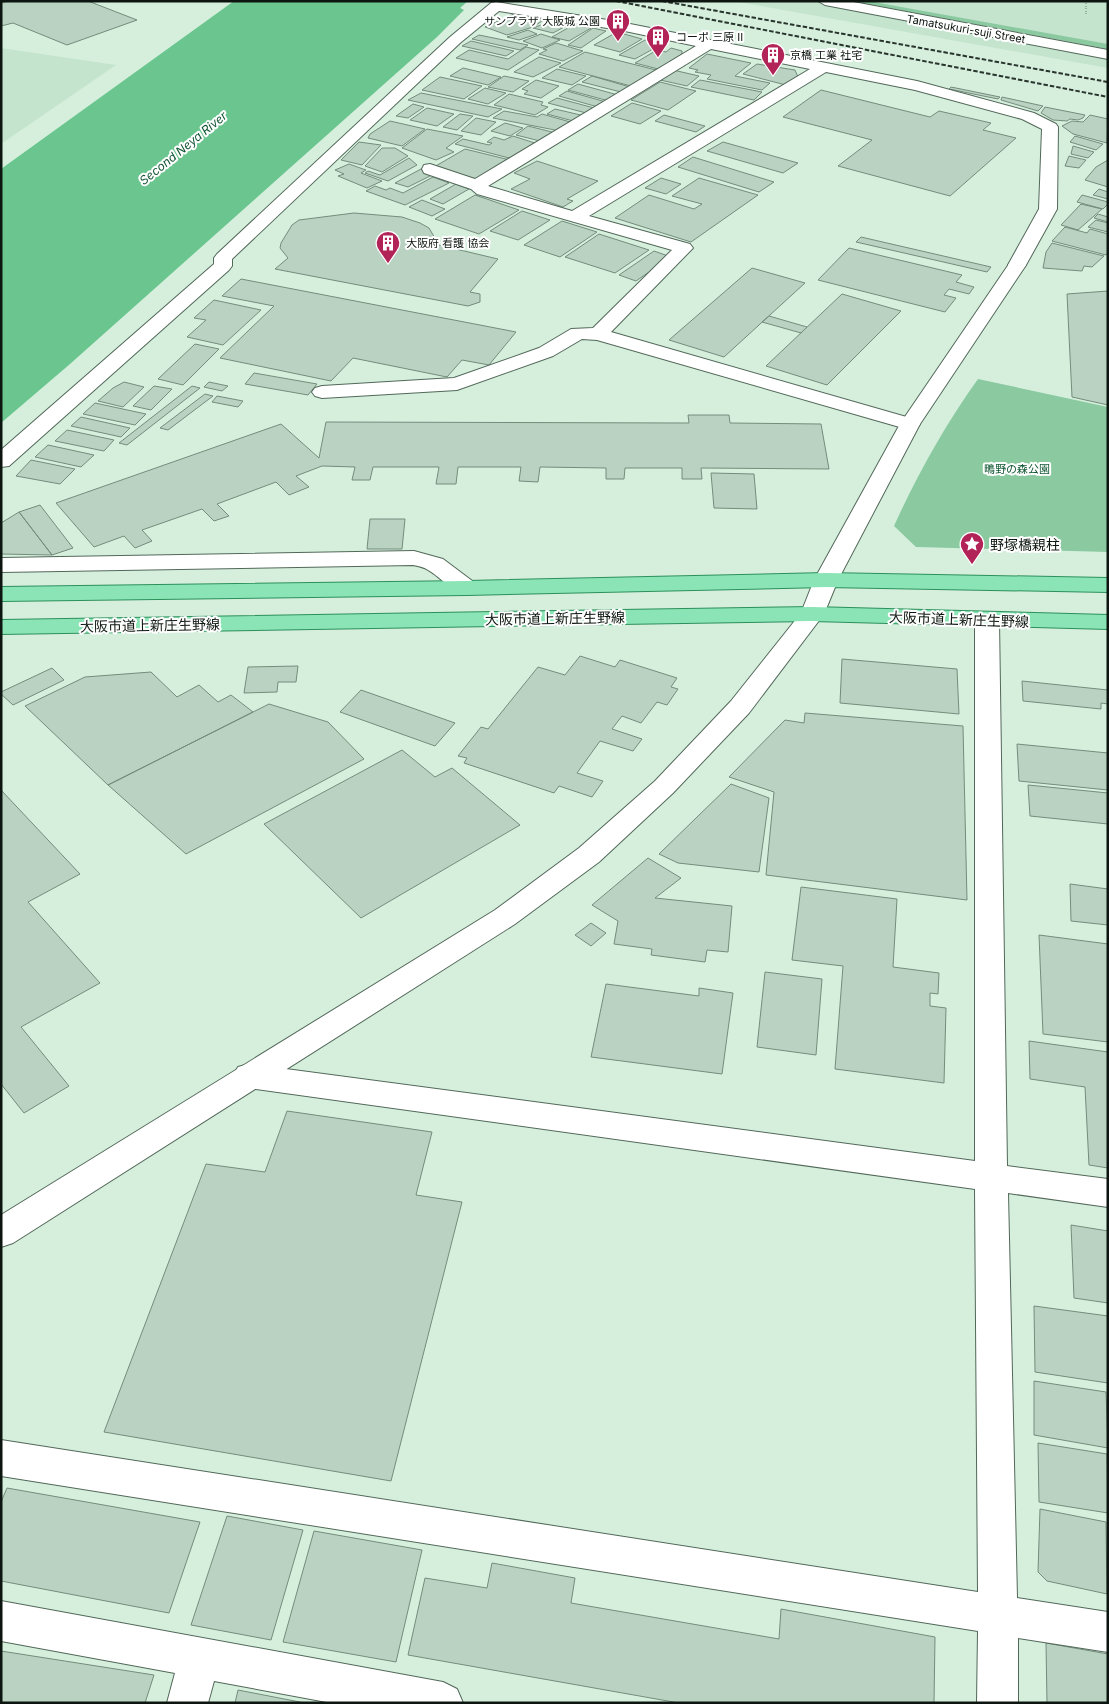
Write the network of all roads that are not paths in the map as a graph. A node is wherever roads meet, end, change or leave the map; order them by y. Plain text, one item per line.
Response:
1 (825, 1) edge
2 (896, 1) edge
3 (984, 17) dead end
4 (708, 45) junction
5 (1108, 54) edge
6 (822, 68) junction
7 (430, 169) dead end
8 (477, 185) junction
9 (574, 217) junction
10 (598, 334) junction
11 (322, 392) dead end
12 (910, 424) junction
13 (1, 461) edge
14 (1, 565) edge
15 (826, 580) junction
16 (1108, 585) edge
17 (467, 588) junction
18 (1, 594) edge
19 (812, 614) junction
20 (987, 620) junction
21 (1108, 622) edge
22 (1, 627) edge
23 (249, 1076) junction
24 (991, 1177) junction
25 (1108, 1193) edge
26 (1, 1233) edge
27 (1, 1458) edge
28 (998, 1614) junction
29 (1, 1621) edge
30 (1108, 1632) edge
31 (200, 1658) junction
32 (187, 1703) edge
33 (443, 1703) edge
34 (997, 1703) edge

1 - 5 street, Tamatsukuri-suji Street
2 - 3 street, Tamatsukuri-suji Street
4 - 6 street
4 - 8 street
4 - 13 street
6 - 9 street
6 - 12 street
7 - 8 street
8 - 9 street
9 - 10 street
10 - 11 street
10 - 12 street
12 - 15 street
14 - 17 street
15 - 16 main road
15 - 17 main road
15 - 19 street
17 - 18 main road
19 - 20 main road, 大阪市道上新庄生野線
19 - 22 main road, 大阪市道上新庄生野線
19 - 23 street
20 - 21 main road, 大阪市道上新庄生野線
20 - 24 street
23 - 24 street
23 - 26 street
24 - 25 street
24 - 28 street
27 - 28 street
28 - 30 street
28 - 34 street
29 - 31 street
31 - 32 street
31 - 33 street

